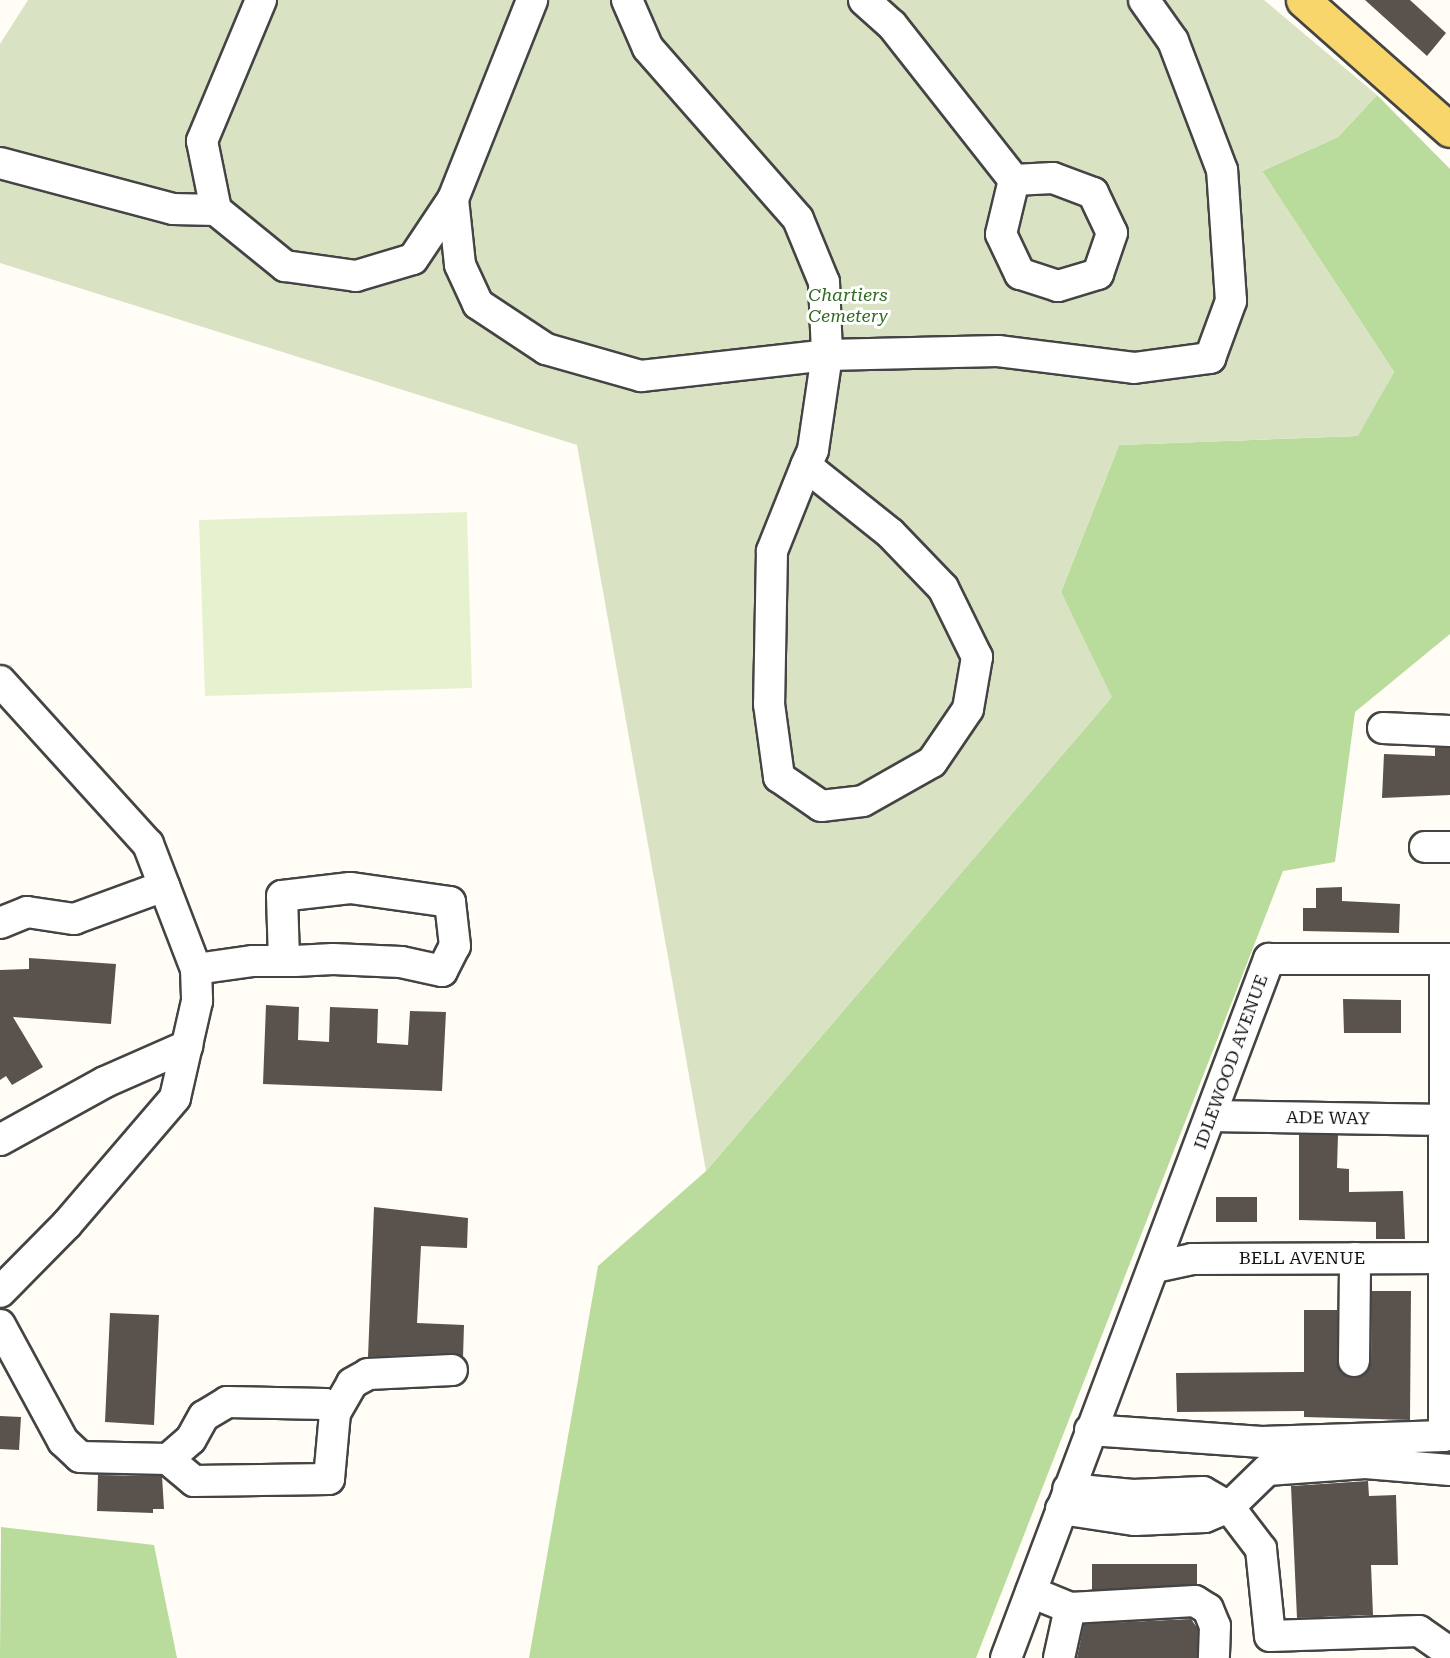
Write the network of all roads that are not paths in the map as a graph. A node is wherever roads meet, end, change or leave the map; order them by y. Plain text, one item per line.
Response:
1 (261, 0) edge
2 (532, 0) edge
3 (627, 0) edge
4 (864, 0) edge
5 (1144, 0) edge
6 (1303, 0) edge
7 (1450, 130) edge
8 (0, 163) edge
9 (1014, 180) dead end
10 (453, 199) junction
11 (216, 210) junction
12 (413, 259) junction
13 (460, 265) junction
14 (827, 355) junction
15 (806, 466) junction
16 (0, 681) edge
17 (1383, 728) dead end
18 (1450, 731) edge
19 (164, 886) junction
20 (0, 923) edge
21 (1448, 959) edge
22 (284, 961) junction
23 (196, 969) junction
24 (187, 1046) junction
25 (1211, 1116) junction
26 (1445, 1120) junction
27 (0, 1140) edge
28 (1355, 1258) junction
29 (1448, 1258) edge
30 (1155, 1267) junction
31 (0, 1292) edge
32 (0, 1325) edge
33 (1354, 1361) dead end
34 (452, 1370) dead end
35 (335, 1413) junction
36 (1090, 1430) junction
37 (168, 1460) junction
38 (1450, 1470) edge
39 (1065, 1499) junction
40 (1229, 1507) junction
41 (1030, 1592) junction
42 (1070, 1608) junction
43 (1450, 1653) edge
44 (1006, 1658) edge
45 (1059, 1658) edge
46 (1214, 1658) edge

1 - 11 street
2 - 10 street
3 - 14 street
4 - 9 street
5 - 14 street
6 - 7 main road
8 - 11 street
10 - 12 street
10 - 13 street
11 - 12 street
12 - 13 street
13 - 14 street
14 - 15 street
15 - 15 street
16 - 19 street
17 - 18 street
19 - 20 street
19 - 23 street
21 - 25 street, IDLEWOOD AVENUE
21 - 26 street
22 - 22 street
22 - 23 street
23 - 24 street
24 - 27 street
24 - 31 street
25 - 26 street, ADE WAY
25 - 30 street, IDLEWOOD AVENUE
26 - 29 street
28 - 29 street, BELL AVENUE
28 - 30 street, BELL AVENUE
28 - 33 street
29 - 36 street
30 - 36 street, IDLEWOOD AVENUE
32 - 37 street
34 - 35 street
35 - 37 street
35 - 37 street
36 - 39 street, IDLEWOOD AVENUE
38 - 40 street
39 - 40 street
39 - 41 street, IDLEWOOD AVENUE
40 - 43 street
41 - 42 street
41 - 44 street, IDLEWOOD AVENUE
42 - 45 street
42 - 46 street

